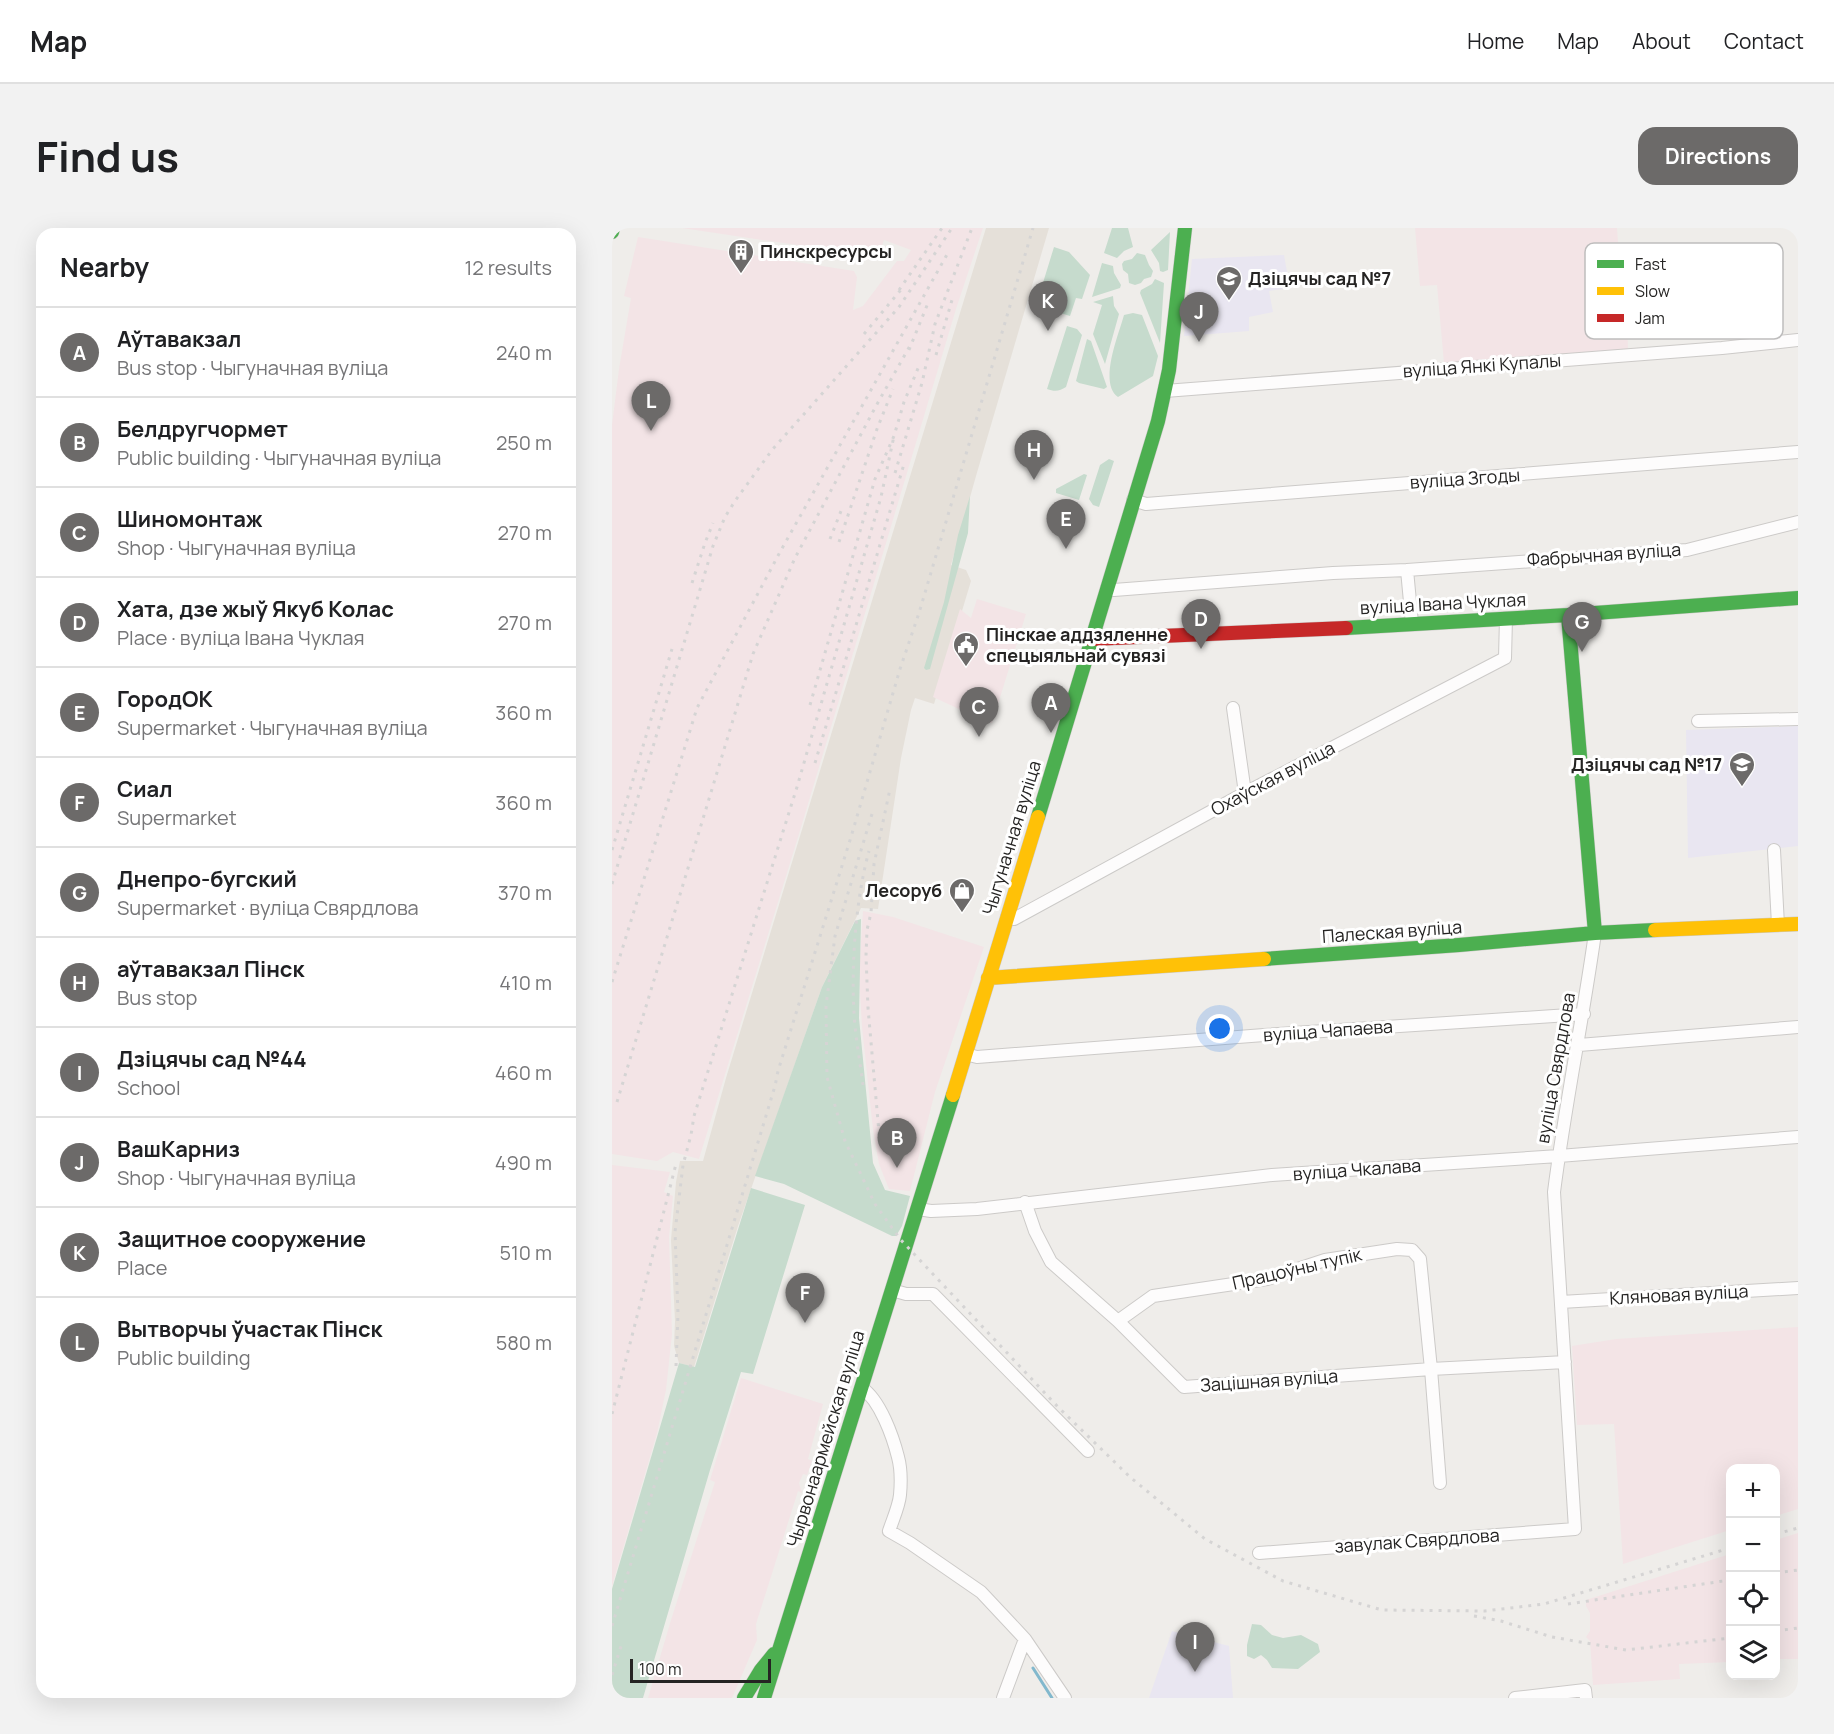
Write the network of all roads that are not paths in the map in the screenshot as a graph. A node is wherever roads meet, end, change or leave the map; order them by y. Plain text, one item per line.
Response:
1 (1185, 228) edge
2 (1798, 340) edge
3 (1165, 390) junction
4 (1798, 452) edge
5 (1133, 500) junction
6 (1798, 522) edge
7 (1407, 570) junction
8 (1107, 588) junction
9 (1798, 598) edge
10 (1568, 615) junction
11 (1506, 618) junction
12 (1412, 623) junction
13 (1091, 639) junction
14 (1233, 708) dead end
15 (1798, 719) edge
16 (1698, 721) dead end
17 (1245, 793) junction
18 (1774, 850) dead end
19 (1007, 917) junction
20 (1798, 924) edge
21 (1778, 925) junction
22 (1595, 933) junction
23 (988, 978) junction
24 (1584, 1014) junction
25 (1798, 1026) edge
26 (1579, 1045) junction
27 (965, 1054) junction
28 (1798, 1137) edge
29 (1559, 1156) junction
30 (1026, 1202) junction
31 (918, 1209) junction
32 (906, 1245) joint
33 (1798, 1288) edge
34 (892, 1290) junction
35 (1561, 1302) junction
36 (1118, 1321) junction
37 (1565, 1362) junction
38 (1431, 1370) junction
39 (862, 1388) junction
40 (1088, 1451) dead end
41 (1440, 1483) dead end
42 (1575, 1529) joint
43 (1259, 1553) dead end
44 (1025, 1639) junction
45 (782, 1644) junction
46 (1585, 1694) edge
47 (744, 1698) edge
48 (764, 1698) edge
49 (1003, 1698) edge
50 (1065, 1698) edge
51 (1515, 1698) edge

1 - 3 street, Чыгуначная вуліца
2 - 3 street, вуліца Янкі Купалы
3 - 5 street, Чыгуначная вуліца
4 - 5 street, вуліца Згоды
5 - 8 street, Чыгуначная вуліца
6 - 7 street, Фабрычная вуліца
7 - 8 street, Фабрычная вуліца
7 - 12 street
8 - 13 street, Чыгуначная вуліца
9 - 10 street, вуліца Івана Чуклая
10 - 11 street, вуліца Івана Чуклая
10 - 22 street, вуліца Свярдлова
11 - 12 street, вуліца Івана Чуклая
11 - 17 street, Охаўская вуліца
12 - 13 street, вуліца Івана Чуклая
13 - 19 street, Чыгуначная вуліца
14 - 17 street
15 - 16 street
17 - 19 street, Охаўская вуліца
18 - 21 street
19 - 23 street, Чыгуначная вуліца
20 - 21 street, Палеская вуліца
21 - 22 street, Палеская вуліца
22 - 23 street, Палеская вуліца
22 - 24 street, вуліца Свярдлова
23 - 27 street, Чыгуначная вуліца
24 - 26 street, вуліца Свярдлова
24 - 27 street, вуліца Чапаева
25 - 26 street
26 - 29 street, вуліца Свярдлова
27 - 31 street, Чыгуначная вуліца
28 - 29 street, вуліца Чкалава
29 - 30 street, вуліца Чкалава
29 - 35 street, вуліца Свярдлова
30 - 31 street, вуліца Чкалава
30 - 36 street, Зацішная вуліца
31 - 32 street, Чыгуначная вуліца
32 - 34 street, Чырвонаармейская вуліца
33 - 35 street, Кляновая вуліца
34 - 39 street, Чырвонаармейская вуліца
34 - 40 street
35 - 37 street, вуліца Свярдлова
36 - 38 street, Зацішная вуліца
36 - 38 street, Працоўны тупік
37 - 38 street, Зацішная вуліца
37 - 42 street, вуліца Свярдлова
38 - 41 street
39 - 44 street
39 - 45 street, Чырвонаармейская вуліца
42 - 43 street, завулак Свярдлова
44 - 49 street
44 - 50 street
45 - 47 street, Чырвонаармейская вуліца
45 - 48 street, Чырвонаармейская вуліца
46 - 51 street

